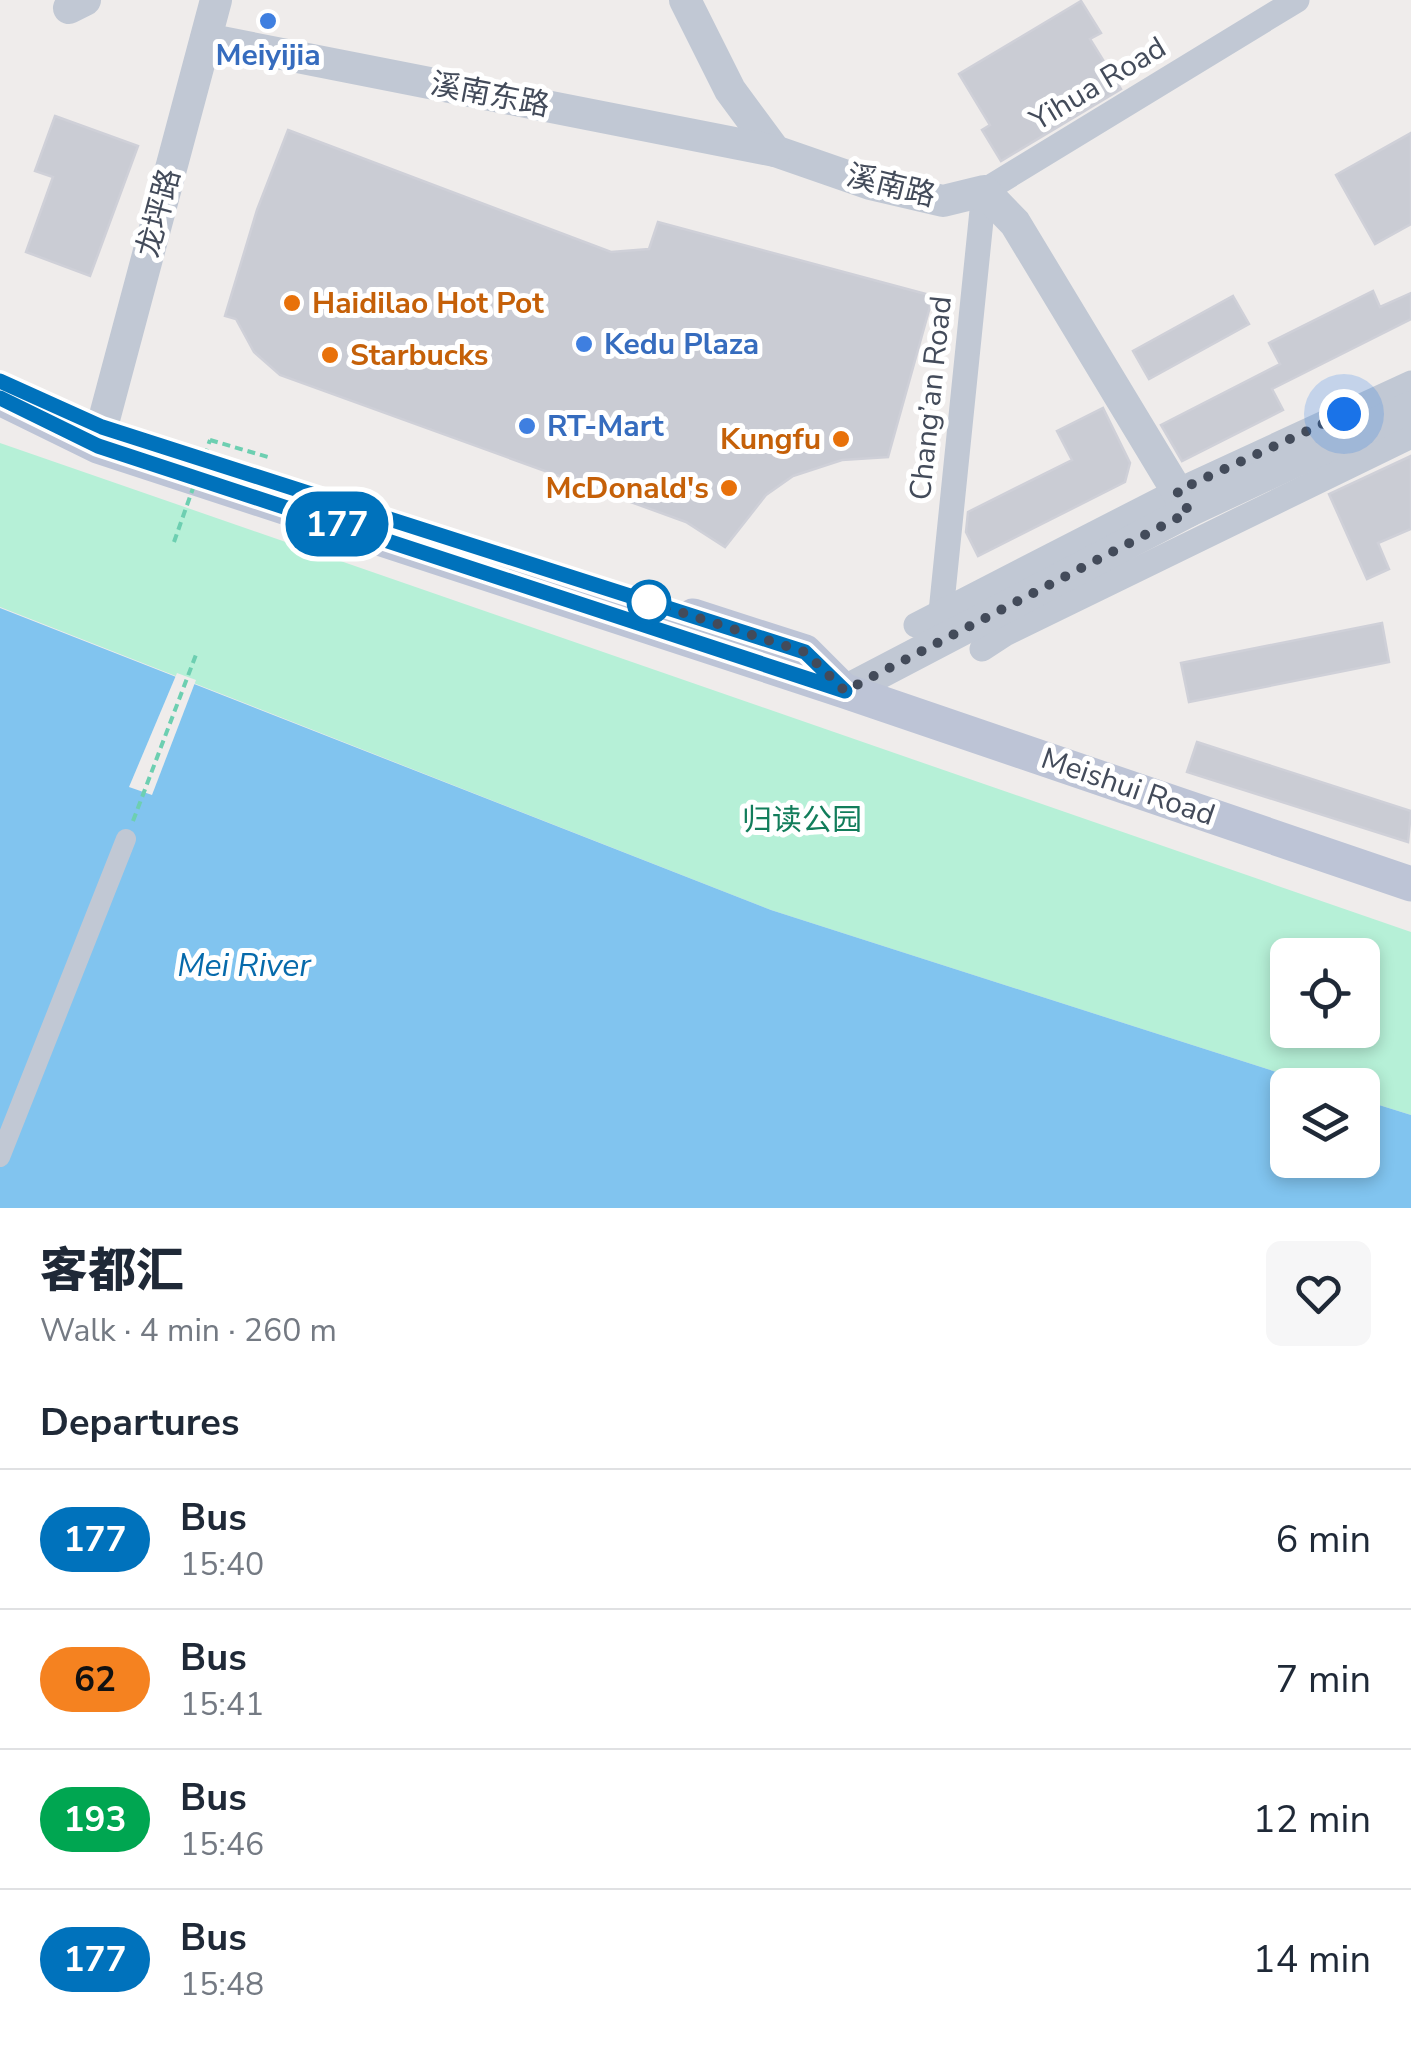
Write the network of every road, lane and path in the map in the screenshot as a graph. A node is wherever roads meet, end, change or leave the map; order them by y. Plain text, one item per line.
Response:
1 (216, 0) edge
2 (685, 0) edge
3 (1297, 0) edge
4 (206, 39) junction
5 (775, 152) junction
6 (984, 191) junction
7 (0, 381) edge
8 (1411, 383) edge
9 (0, 398) edge
10 (1411, 407) edge
11 (102, 427) junction
12 (1411, 436) edge
13 (268, 457) dead end
14 (1183, 501) junction
15 (174, 542) dead end
16 (942, 612) junction
17 (916, 625) dead end
18 (982, 649) dead end
19 (196, 652) dead end
20 (845, 691) junction
21 (126, 839) joint
22 (1411, 884) edge
23 (0, 1157) edge

1 - 4 street, 龙坪路
2 - 5 street
3 - 6 street, Yihua Road
4 - 5 street, 溪南东路
4 - 11 street, 龙坪路
5 - 6 street, 溪南路
6 - 14 street
6 - 16 street, Chang’an Road
7 - 11 main road, Meishui Road
8 - 14 street
9 - 20 main road, Meishui Road
10 - 14 street
11 - 20 main road, Meishui Road
12 - 18 street
13 - 15 path, bridge
14 - 16 street
14 - 20 street
16 - 17 street
19 - 21 path
20 - 22 main road, Meishui Road
21 - 23 street

